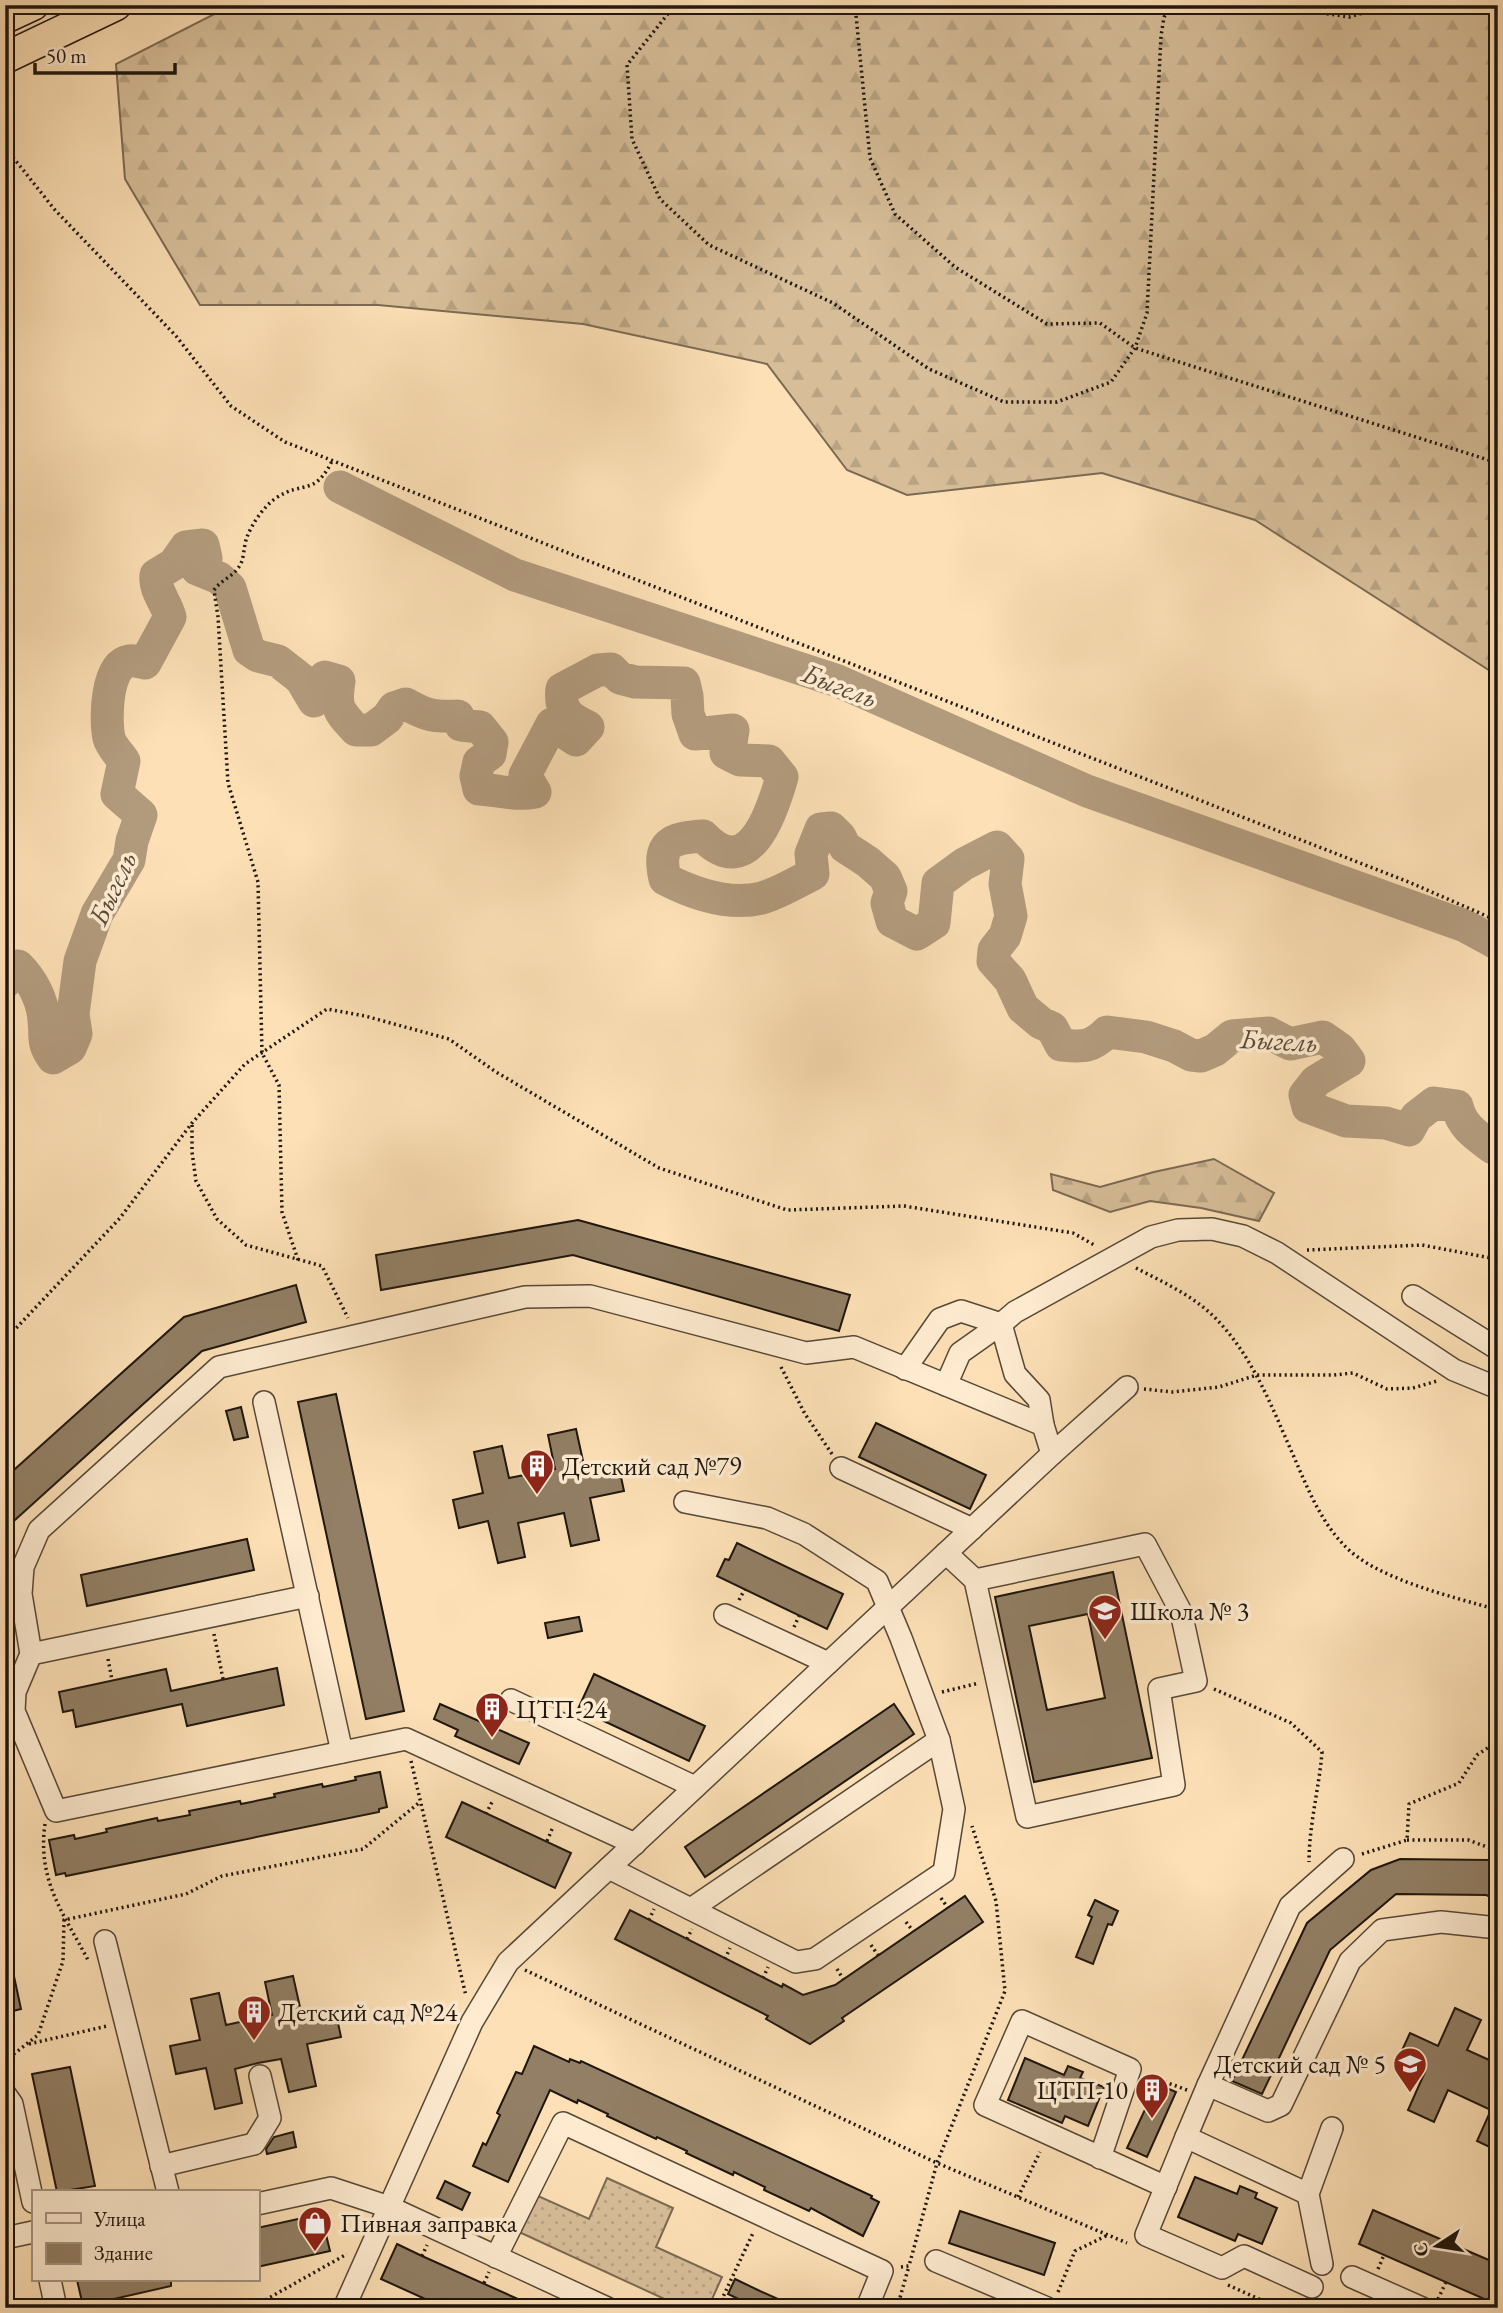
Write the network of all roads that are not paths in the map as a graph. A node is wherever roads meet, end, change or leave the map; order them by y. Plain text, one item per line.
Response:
1 (33, 5) edge
2 (116, 5) edge
3 (5, 18) edge
4 (5, 58) edge
5 (1413, 1296) dead end
6 (1000, 1324) junction
7 (1498, 1349) edge
8 (905, 1369) junction
9 (946, 1385) junction
10 (1127, 1387) road end
11 (1498, 1388) edge
12 (264, 1402) dead end
13 (1042, 1425) junction
14 (1052, 1454) junction
15 (841, 1468) road end
16 (685, 1502) dead end
17 (972, 1529) junction
18 (946, 1553) junction
19 (975, 1580) junction
20 (308, 1596) junction
21 (888, 1607) junction
22 (724, 1615) dead end
23 (31, 1654) junction
24 (828, 1663) junction
25 (511, 1700) dead end
26 (10, 1712) edge
27 (939, 1740) junction
28 (342, 1752) junction
29 (695, 1787) junction
30 (635, 1844) junction
31 (1343, 1860) road end
32 (609, 1868) junction
33 (691, 1909) junction
34 (1498, 1928) edge
35 (105, 1941) dead end
36 (260, 2076) dead end
37 (1205, 2091) junction
38 (5, 2094) edge
39 (1332, 2128) dead end
40 (1186, 2137) junction
41 (1100, 2158) junction
42 (161, 2166) junction
43 (1166, 2187) junction
44 (167, 2190) edge
45 (1308, 2194) junction
46 (32, 2197) edge
47 (259, 2204) edge
48 (389, 2207) junction
49 (32, 2232) edge
50 (5, 2238) edge
51 (496, 2257) junction
52 (936, 2260) dead end
53 (1322, 2264) dead end
54 (1352, 2277) dead end
55 (50, 2282) edge
56 (1312, 2287) dead end
57 (1041, 2303) edge
58 (55, 2308) edge
59 (344, 2308) edge
60 (607, 2308) edge
61 (867, 2308) edge
62 (1423, 2308) edge

1 - 3 highway
2 - 4 highway
5 - 7 street
6 - 8 street
6 - 9 street
6 - 11 street
6 - 13 street
8 - 9 street
8 - 23 street
9 - 13 street
10 - 14 street
12 - 20 street
13 - 14 street
14 - 17 street
15 - 17 street
16 - 21 street
17 - 18 street
18 - 19 street
18 - 21 street
19 - 19 street
20 - 23 street
20 - 28 street
21 - 24 street
21 - 27 street
22 - 24 street
23 - 26 street
24 - 29 street
25 - 29 street
26 - 28 street
27 - 33 street
27 - 33 street
28 - 30 street
29 - 30 street
30 - 32 street
31 - 37 street
32 - 33 street
32 - 48 street
34 - 37 street
35 - 42 street
36 - 42 street
37 - 40 street
38 - 46 street
39 - 45 street
40 - 43 street
40 - 45 street
41 - 41 street
41 - 43 street
42 - 44 street
43 - 56 street
45 - 53 street
47 - 48 street
48 - 51 street
48 - 59 street
49 - 50 street
51 - 60 street
51 - 61 street
52 - 57 street
54 - 62 street
55 - 58 street

